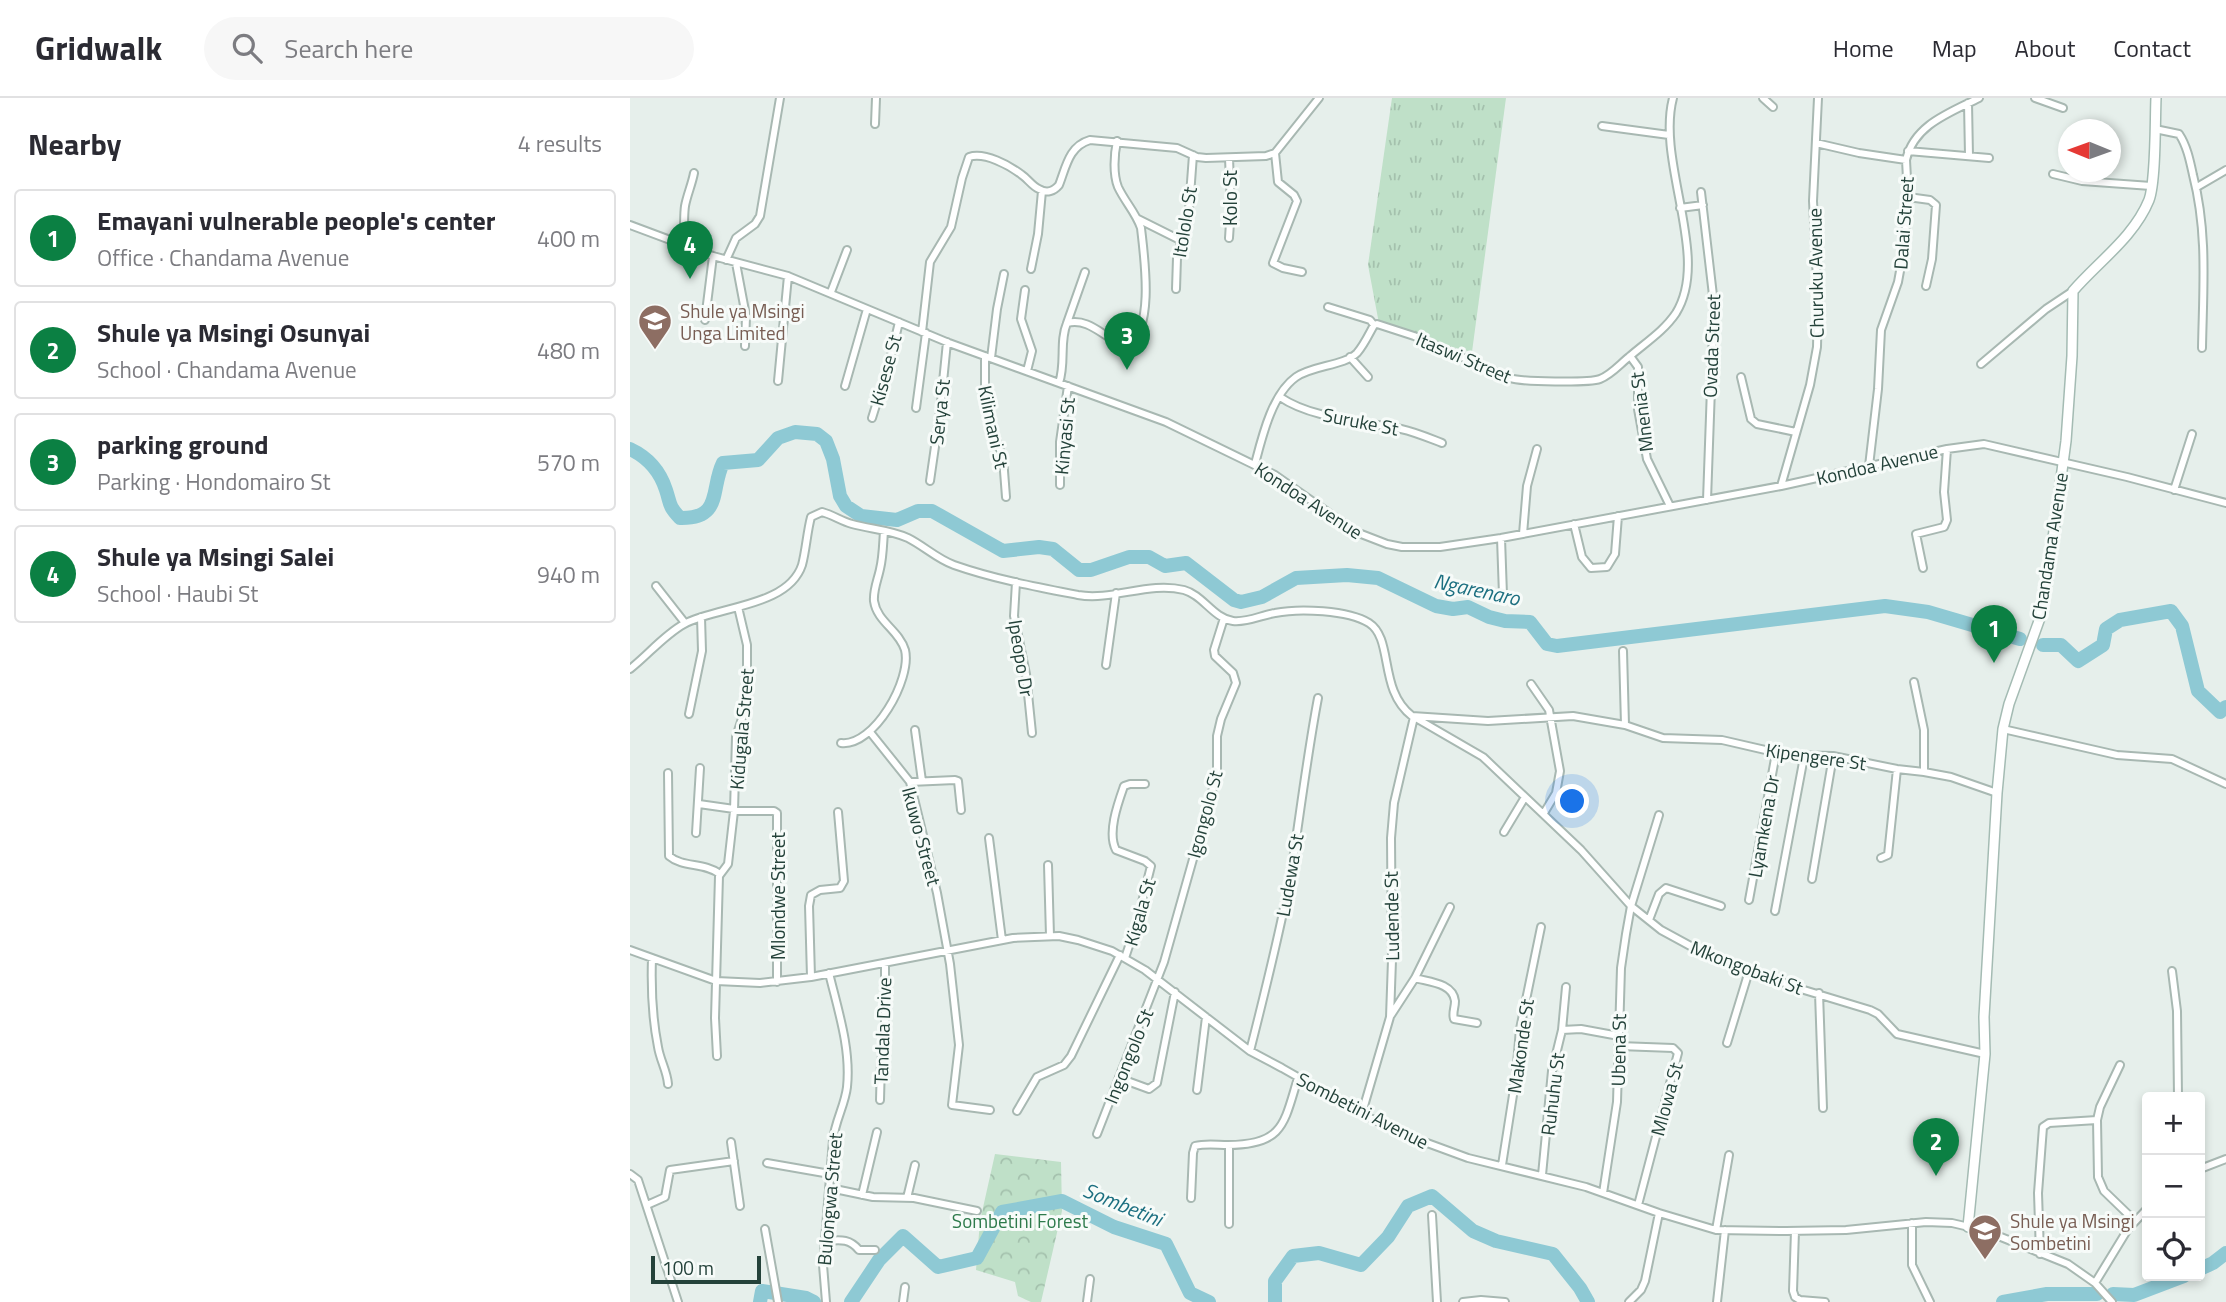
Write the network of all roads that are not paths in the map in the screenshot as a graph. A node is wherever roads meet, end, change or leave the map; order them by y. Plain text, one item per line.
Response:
1 (780, 98) edge
2 (876, 98) edge
3 (1319, 98) edge
4 (1673, 98) edge
5 (1763, 98) edge
6 (1818, 98) edge
7 (1979, 98) edge
8 (2035, 98) edge
9 (2155, 98) edge
10 (1968, 103) junction
11 (1773, 107) dead end
12 (2063, 108) dead end
13 (875, 124) dead end
14 (1602, 126) dead end
15 (2155, 129) junction
16 (1669, 135) junction
17 (1117, 141) junction
18 (1816, 143) junction
19 (1908, 151) junction
20 (1275, 153) junction
21 (1193, 155) junction
22 (1969, 156) junction
23 (1229, 158) junction
24 (1989, 158) dead end
25 (1906, 160) junction
26 (2226, 170) edge
27 (694, 173) dead end
28 (2053, 174) dead end
29 (2151, 186) junction
30 (2197, 187) junction
31 (1042, 191) junction
32 (1701, 192) dead end
33 (1908, 197) junction
34 (1703, 205) junction
35 (1680, 208) junction
36 (1138, 219) junction
37 (630, 225) edge
38 (1229, 238) dead end
39 (1180, 240) junction
40 (680, 245) junction
41 (846, 250) dead end
42 (713, 256) junction
43 (726, 260) junction
44 (736, 263) junction
45 (1031, 270) dead end
46 (1085, 272) dead end
47 (1302, 272) dead end
48 (1004, 274) dead end
49 (788, 276) junction
50 (1926, 286) dead end
51 (1176, 289) dead end
52 (1025, 290) dead end
53 (2073, 291) junction
54 (831, 292) junction
55 (1328, 307) dead end
56 (867, 309) junction
57 (705, 320) dead end
58 (898, 322) junction
59 (1067, 323) junction
60 (1374, 325) junction
61 (924, 333) junction
62 (947, 342) junction
63 (745, 346) dead end
64 (2202, 348) dead end
65 (1630, 356) junction
66 (988, 357) junction
67 (1350, 357) junction
68 (1981, 364) dead end
69 (1027, 371) junction
70 (1368, 377) dead end
71 (1741, 377) dead end
72 (778, 381) dead end
73 (1059, 383) junction
74 (845, 386) dead end
75 (1068, 386) junction
76 (1280, 397) junction
77 (916, 408) dead end
78 (872, 418) dead end
79 (1796, 432) junction
80 (2192, 434) dead end
81 (1442, 443) dead end
82 (1537, 449) dead end
83 (1947, 449) junction
84 (2062, 463) junction
85 (1255, 464) junction
86 (1869, 466) junction
87 (930, 481) dead end
88 (1060, 485) dead end
89 (1781, 486) junction
90 (2174, 489) junction
91 (1006, 497) dead end
92 (1707, 500) junction
93 (2226, 503) edge
94 (1670, 506) junction
95 (1618, 516) junction
96 (1574, 524) junction
97 (884, 531) junction
98 (1523, 534) junction
99 (1501, 538) junction
100 (1923, 568) dead end
101 (1016, 582) junction
102 (656, 586) dead end
103 (1116, 593) junction
104 (1503, 595) dead end
105 (738, 607) junction
106 (701, 617) junction
107 (1224, 618) junction
108 (685, 624) junction
109 (1623, 651) dead end
110 (1106, 665) dead end
111 (630, 669) edge
112 (1914, 682) dead end
113 (1531, 684) dead end
114 (1318, 698) dead end
115 (689, 714) dead end
116 (1413, 716) junction
117 (1550, 717) junction
118 (1625, 725) junction
119 (2003, 729) junction
120 (915, 730) dead end
121 (870, 732) junction
122 (1032, 733) dead end
123 (841, 743) dead end
124 (1776, 753) junction
125 (1833, 756) junction
126 (1804, 757) junction
127 (700, 768) dead end
128 (1897, 769) junction
129 (1924, 772) junction
130 (668, 773) dead end
131 (922, 781) junction
132 (910, 782) junction
133 (1145, 784) dead end
134 (2226, 784) edge
135 (1997, 793) junction
136 (1525, 797) junction
137 (699, 804) junction
138 (734, 810) junction
139 (961, 810) dead end
140 (838, 812) dead end
141 (1544, 813) junction
142 (1659, 815) dead end
143 (1504, 832) dead end
144 (696, 834) dead end
145 (989, 838) dead end
146 (1881, 858) dead end
147 (1048, 865) dead end
148 (720, 874) junction
149 (1812, 879) dead end
150 (1749, 900) dead end
151 (1631, 906) junction
152 (1721, 906) dead end
153 (1450, 907) dead end
154 (1775, 911) dead end
155 (1649, 920) junction
156 (1541, 926) dead end
157 (1049, 936) junction
158 (1002, 940) junction
159 (630, 950) edge
160 (948, 952) junction
161 (1123, 956) junction
162 (652, 958) junction
163 (885, 963) junction
164 (1749, 971) junction
165 (2172, 971) dead end
166 (829, 973) junction
167 (811, 976) junction
168 (1158, 978) junction
169 (1415, 978) junction
170 (716, 981) junction
171 (777, 982) junction
172 (1566, 987) dead end
173 (1175, 992) junction
174 (1819, 993) junction
175 (1206, 1017) junction
176 (1390, 1017) junction
177 (1477, 1023) dead end
178 (1562, 1030) junction
179 (1619, 1036) junction
180 (1727, 1043) dead end
181 (1619, 1046) junction
182 (1250, 1051) junction
183 (1984, 1054) junction
184 (717, 1056) dead end
185 (2120, 1065) dead end
186 (1119, 1078) junction
187 (1298, 1078) junction
188 (668, 1084) dead end
189 (1197, 1090) dead end
190 (2178, 1092) edge
191 (880, 1100) dead end
192 (1823, 1108) dead end
193 (990, 1111) dead end
194 (1017, 1111) dead end
195 (1362, 1113) junction
196 (2097, 1120) junction
197 (877, 1132) dead end
198 (1097, 1134) dead end
199 (731, 1142) dead end
200 (1229, 1145) junction
201 (1730, 1155) dead end
202 (2226, 1159) edge
203 (734, 1161) junction
204 (766, 1163) dead end
205 (915, 1165) dead end
206 (1502, 1165) junction
207 (2205, 1167) edge
208 (630, 1174) edge
209 (830, 1174) junction
210 (1542, 1175) junction
211 (830, 1188) junction
212 (1603, 1193) junction
213 (862, 1195) junction
214 (907, 1198) junction
215 (1192, 1198) dead end
216 (647, 1205) junction
217 (1638, 1205) junction
218 (740, 1206) dead end
219 (977, 1211) dead end
220 (1659, 1213) junction
221 (2142, 1213) edge
222 (1432, 1215) dead end
223 (2134, 1220) junction
224 (1912, 1223) junction
225 (1229, 1224) dead end
226 (1968, 1227) junction
227 (765, 1229) dead end
228 (1716, 1230) junction
229 (1725, 1230) junction
230 (1795, 1231) junction
231 (825, 1241) junction
232 (875, 1250) dead end
233 (2040, 1254) junction
234 (1090, 1279) dead end
235 (2095, 1283) junction
236 (905, 1287) dead end
237 (678, 1302) edge
238 (778, 1302) edge
239 (826, 1302) edge
240 (903, 1302) edge
241 (1087, 1302) edge
242 (1437, 1302) edge
243 (1463, 1302) edge
244 (1506, 1302) edge
245 (1629, 1302) edge
246 (1717, 1302) edge
247 (1825, 1302) edge
248 (1930, 1302) edge
249 (2112, 1302) edge

1 - 43 street
2 - 13 street
3 - 20 street
4 - 16 street, Itaswi Street
5 - 11 street
6 - 18 street, Churuku Avenue
7 - 10 street, Dalai Street
8 - 12 street
9 - 15 street
10 - 19 street, Dalai Street
10 - 22 street
14 - 16 street
15 - 29 street
15 - 30 street
16 - 35 street, Itaswi Street
17 - 21 street
17 - 31 street
17 - 36 street
18 - 25 street
18 - 79 street, Churuku Avenue
19 - 22 street
19 - 25 street, Dalai Street
20 - 23 street
20 - 47 street
21 - 23 street
21 - 39 street, Itololo St
22 - 24 street
23 - 38 street, Kolo St
25 - 33 street, Dalai Street
26 - 30 street
27 - 40 street
28 - 29 street
29 - 53 street
30 - 64 street
31 - 45 street
31 - 61 street
32 - 34 street, Ovada Street
33 - 50 street
33 - 86 street, Dalai Street
34 - 35 street
34 - 92 street, Ovada Street
35 - 65 street, Itaswi Street
36 - 39 street
36 - 59 street
37 - 40 street, Kondoa Avenue
39 - 51 street, Itololo St
40 - 42 street, Kondoa Avenue
41 - 54 street
42 - 43 street, Kondoa Avenue
42 - 57 street
43 - 44 street, Kondoa Avenue
44 - 49 street, Kondoa Avenue
44 - 63 street
46 - 59 street
48 - 66 street, Kilimani St
49 - 54 street, Kondoa Avenue
49 - 72 street
52 - 69 street
53 - 68 street
53 - 84 street, Chandama Avenue
54 - 56 street, Kondoa Avenue
55 - 60 street, Itaswi Street
56 - 58 street, Kondoa Avenue
56 - 74 street
58 - 61 street, Kondoa Avenue
58 - 78 street, Kisese St
59 - 73 street
60 - 65 street, Itaswi Street
60 - 67 street
61 - 62 street, Kondoa Avenue
61 - 77 street
62 - 66 street, Kondoa Avenue
62 - 87 street, Serya St
65 - 94 street, Mnenia St
66 - 69 street, Kondoa Avenue
66 - 91 street, Kilimani St
67 - 70 street
67 - 76 street
69 - 73 street, Kondoa Avenue
71 - 79 street
73 - 75 street, Kondoa Avenue
75 - 85 street, Kondoa Avenue
75 - 88 street, Kinyasi St
76 - 81 street, Suruke St
76 - 85 street
79 - 89 street, Churuku Avenue
80 - 90 street
82 - 98 street
83 - 84 street, Kondoa Avenue
83 - 86 street, Kondoa Avenue
83 - 100 street
84 - 90 street, Kondoa Avenue
84 - 119 street, Chandama Avenue
85 - 99 street, Kondoa Avenue
86 - 89 street, Kondoa Avenue
89 - 92 street, Kondoa Avenue
90 - 93 street, Kondoa Avenue
92 - 94 street, Kondoa Avenue
94 - 95 street, Kondoa Avenue
95 - 96 street, Kondoa Avenue
95 - 96 street
96 - 98 street, Kondoa Avenue
97 - 101 street
97 - 105 street
97 - 121 street
98 - 99 street, Kondoa Avenue
99 - 104 street
101 - 103 street
101 - 122 street, Ipeopo Dr
102 - 108 street
103 - 107 street
103 - 110 street
105 - 106 street
105 - 138 street, Kidugala Street
106 - 108 street
106 - 115 street
107 - 116 street
107 - 168 street, Igongolo St
108 - 111 street
109 - 118 street
112 - 129 street
113 - 117 street
114 - 182 street, Ludewa St
116 - 117 street, Kipengere St
116 - 136 street, Mkongobaki St
116 - 176 street, Ludende St
117 - 118 street, Kipengere St
117 - 141 street
118 - 124 street, Kipengere St
119 - 134 street
119 - 135 street, Chandama Avenue
120 - 131 street
121 - 123 street
121 - 132 street, Ikuwo Street
124 - 126 street, Kipengere St
124 - 150 street, Lyamkena Dr
125 - 126 street, Kipengere St
125 - 128 street, Kipengere St
125 - 149 street
126 - 154 street
127 - 137 street
128 - 129 street, Kipengere St
128 - 146 street
129 - 135 street, Kipengere St
130 - 148 street
131 - 132 street
131 - 139 street
132 - 160 street, Ikuwo Street
133 - 161 street, Kigala St
135 - 183 street, Chandama Avenue
136 - 141 street, Mkongobaki St
136 - 143 street
137 - 138 street
137 - 144 street
138 - 148 street, Kidugala Street
138 - 171 street, Mlondwe Street
140 - 167 street
141 - 151 street, Mkongobaki St
142 - 151 street, Ubena St
145 - 158 street
147 - 157 street
148 - 170 street, Kidugala Street
151 - 155 street, Mkongobaki St
151 - 179 street, Ubena St
152 - 155 street
153 - 169 street
155 - 164 street, Mkongobaki St
156 - 206 street, Makonde St
157 - 158 street, Sombetini Avenue
157 - 161 street, Sombetini Avenue
158 - 160 street, Sombetini Avenue
159 - 162 street, Sombetini Avenue
160 - 163 street, Sombetini Avenue
160 - 193 street, Ikuwo Street
161 - 168 street, Sombetini Avenue
161 - 194 street
162 - 170 street, Sombetini Avenue
162 - 188 street
163 - 166 street, Sombetini Avenue
163 - 191 street, Tandala Drive
164 - 174 street, Mkongobaki St
164 - 180 street
165 - 190 street
166 - 167 street, Sombetini Avenue
166 - 209 street, Bulongwa Street
167 - 171 street, Sombetini Avenue
168 - 173 street, Sombetini Avenue
168 - 186 street, Ingongolo St
169 - 176 street
169 - 177 street
170 - 171 street, Sombetini Avenue
170 - 184 street, Kidugala Street
172 - 178 street
173 - 175 street, Sombetini Avenue
173 - 186 street
174 - 183 street, Mkongobaki St
174 - 192 street
175 - 182 street, Sombetini Avenue
175 - 189 street
176 - 195 street, Ludende St
178 - 179 street, Ruhuhu St
178 - 210 street, Ruhuhu St
179 - 181 street, Ubena St
181 - 212 street, Ubena St
181 - 217 street, Mlowa St
182 - 187 street, Sombetini Avenue
183 - 226 street, Chandama Avenue
185 - 196 street
186 - 198 street, Ingongolo St
187 - 195 street, Sombetini Avenue
187 - 200 street
195 - 206 street, Sombetini Avenue
196 - 223 street
196 - 233 street
197 - 213 street
199 - 203 street
200 - 215 street
200 - 225 street
201 - 228 street
202 - 207 street
203 - 216 street
203 - 218 street
204 - 209 street
205 - 214 street
206 - 210 street, Sombetini Avenue
208 - 216 street
209 - 211 street, Bulongwa Street
210 - 212 street, Sombetini Avenue
211 - 213 street
211 - 231 street, Bulongwa Street
212 - 217 street, Sombetini Avenue
213 - 214 street
214 - 219 street
216 - 237 street
217 - 220 street, Sombetini Avenue
220 - 228 street, Sombetini Avenue
220 - 245 street
221 - 223 street
222 - 242 street
223 - 235 street
224 - 226 street, Sombetini Avenue
224 - 230 street, Sombetini Avenue
224 - 248 street
226 - 233 street, Sombetini Avenue
227 - 238 street
228 - 229 street, Sombetini Avenue
229 - 230 street, Sombetini Avenue
229 - 246 street
230 - 247 street
231 - 232 street
231 - 239 street, Bulongwa Street
233 - 235 street, Sombetini Avenue
234 - 241 street
235 - 249 street, Sombetini Avenue
236 - 240 street
243 - 244 street

